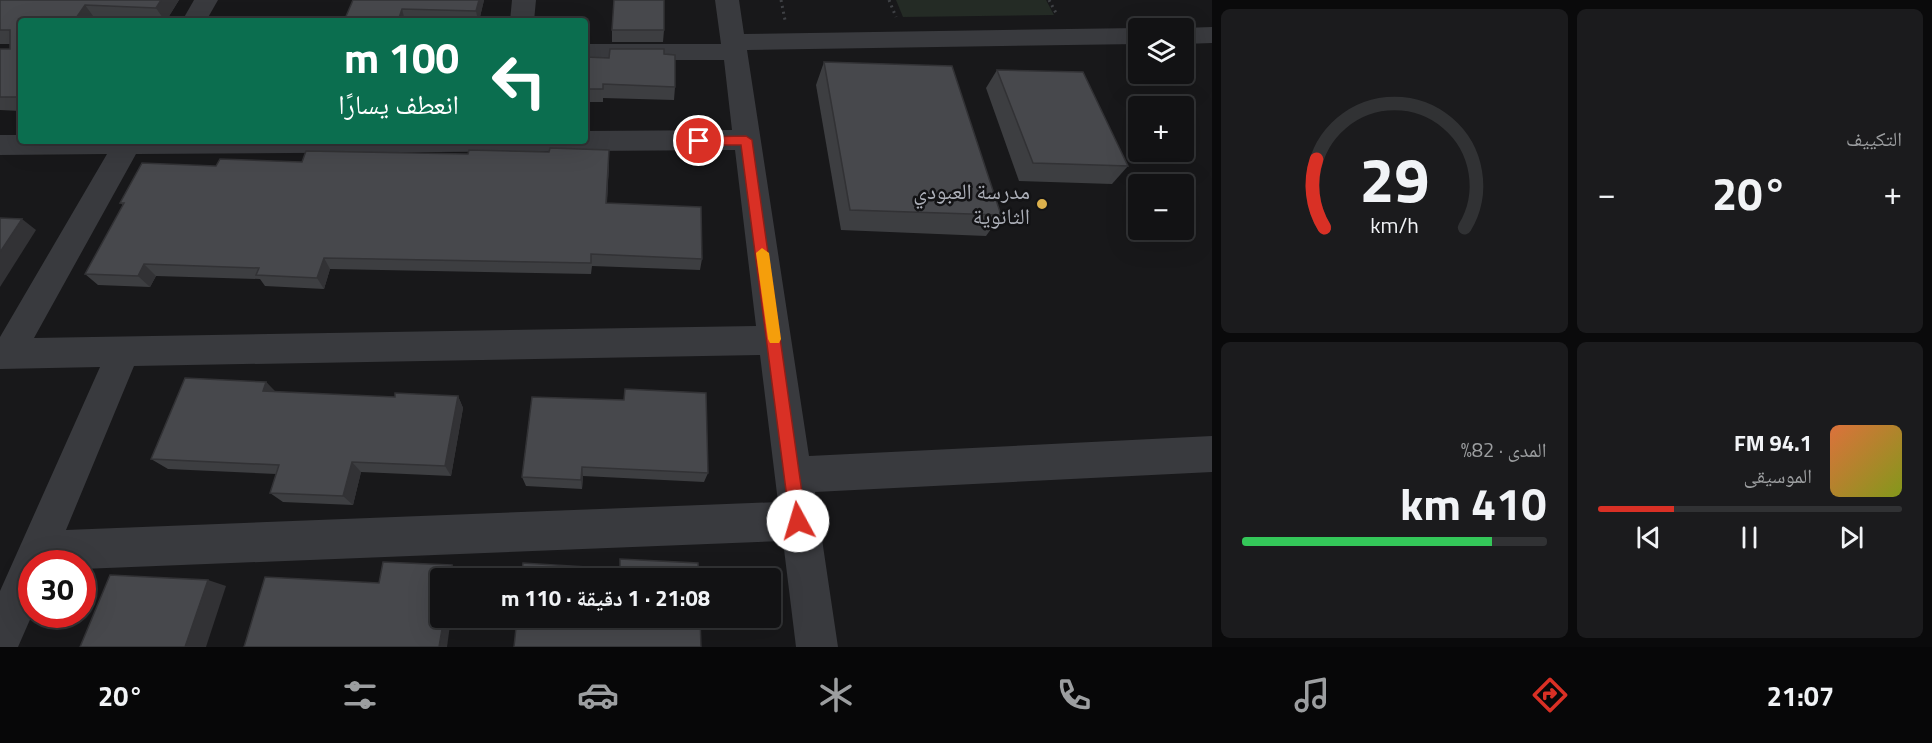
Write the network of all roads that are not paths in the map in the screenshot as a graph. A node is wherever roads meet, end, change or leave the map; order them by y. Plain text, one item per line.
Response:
1 (206, 0) edge
2 (524, 0) edge
3 (727, 0) edge
4 (196, 18) edge
5 (522, 18) edge
6 (1212, 35) edge
7 (1128, 36) edge
8 (1194, 36) edge
9 (735, 47) junction
10 (588, 52) edge
11 (746, 140) junction
12 (588, 141) edge
13 (43, 144) edge
14 (127, 144) edge
15 (0, 145) edge
16 (775, 340) junction
17 (123, 353) junction
18 (4, 354) edge
19 (1212, 454) edge
20 (794, 475) junction
21 (798, 521) junction
22 (38, 550) edge
23 (96, 557) edge
24 (18, 598) edge
25 (0, 640) edge
26 (817, 647) edge

1 - 4 street
2 - 5 street
3 - 9 street
6 - 8 street
7 - 9 street
9 - 10 street
9 - 11 street
11 - 12 street
11 - 16 street
13 - 15 street
14 - 18 street
16 - 17 street
16 - 20 street
17 - 18 street
17 - 22 street
19 - 20 street
20 - 21 street
21 - 23 street
21 - 26 street
24 - 25 street

